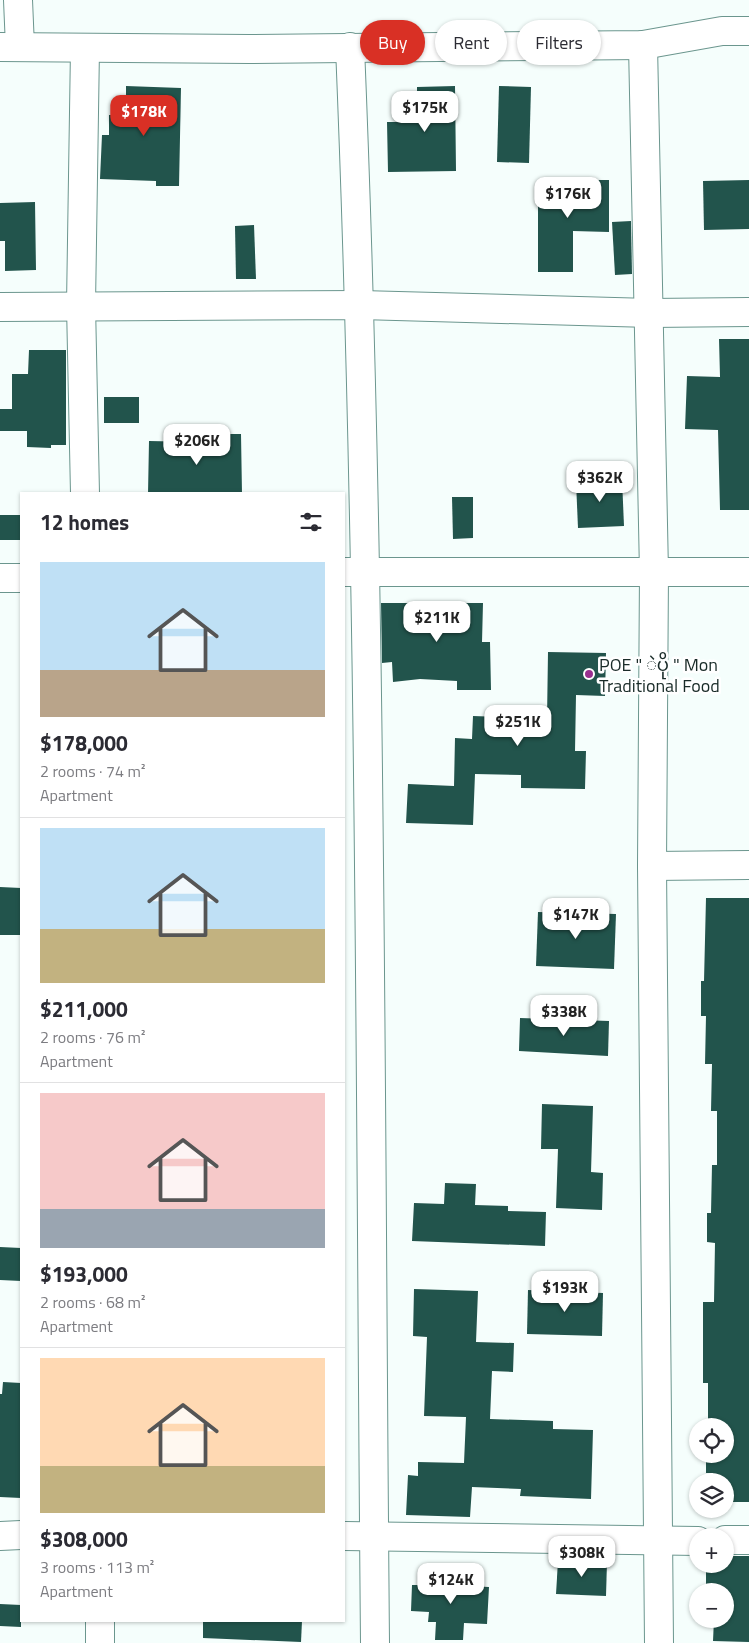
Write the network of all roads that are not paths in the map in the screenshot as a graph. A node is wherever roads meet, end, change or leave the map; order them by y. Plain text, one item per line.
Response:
1 (18, 0) edge
2 (749, 30) edge
3 (643, 45) junction
4 (10, 47) edge
5 (350, 47) junction
6 (84, 48) junction
7 (81, 305) junction
8 (360, 305) junction
9 (0, 307) edge
10 (749, 312) edge
11 (650, 313) junction
12 (85, 492) edge
13 (355, 572) edge
14 (654, 572) junction
15 (749, 572) edge
16 (0, 578) edge
17 (20, 578) edge
18 (749, 865) edge
19 (652, 866) junction
20 (20, 1535) edge
21 (0, 1536) edge
22 (345, 1536) edge
23 (374, 1536) junction
24 (689, 1540) edge
25 (734, 1540) edge
26 (749, 1540) edge
27 (658, 1541) junction
28 (100, 1622) edge
29 (100, 1643) edge
30 (375, 1643) edge
31 (659, 1643) edge

1 - 4 street
2 - 3 street
3 - 5 street
3 - 11 street
4 - 6 street
5 - 6 street
5 - 8 street
6 - 7 street
7 - 8 street
7 - 9 street
7 - 12 street
8 - 11 street
8 - 13 street
10 - 11 street
11 - 14 street
13 - 14 street
13 - 23 street
14 - 15 street
14 - 19 street
16 - 17 street
18 - 19 street
19 - 27 street
20 - 21 street
22 - 23 street
23 - 27 street
23 - 30 street
24 - 27 street
25 - 26 street
27 - 31 street
28 - 29 street

